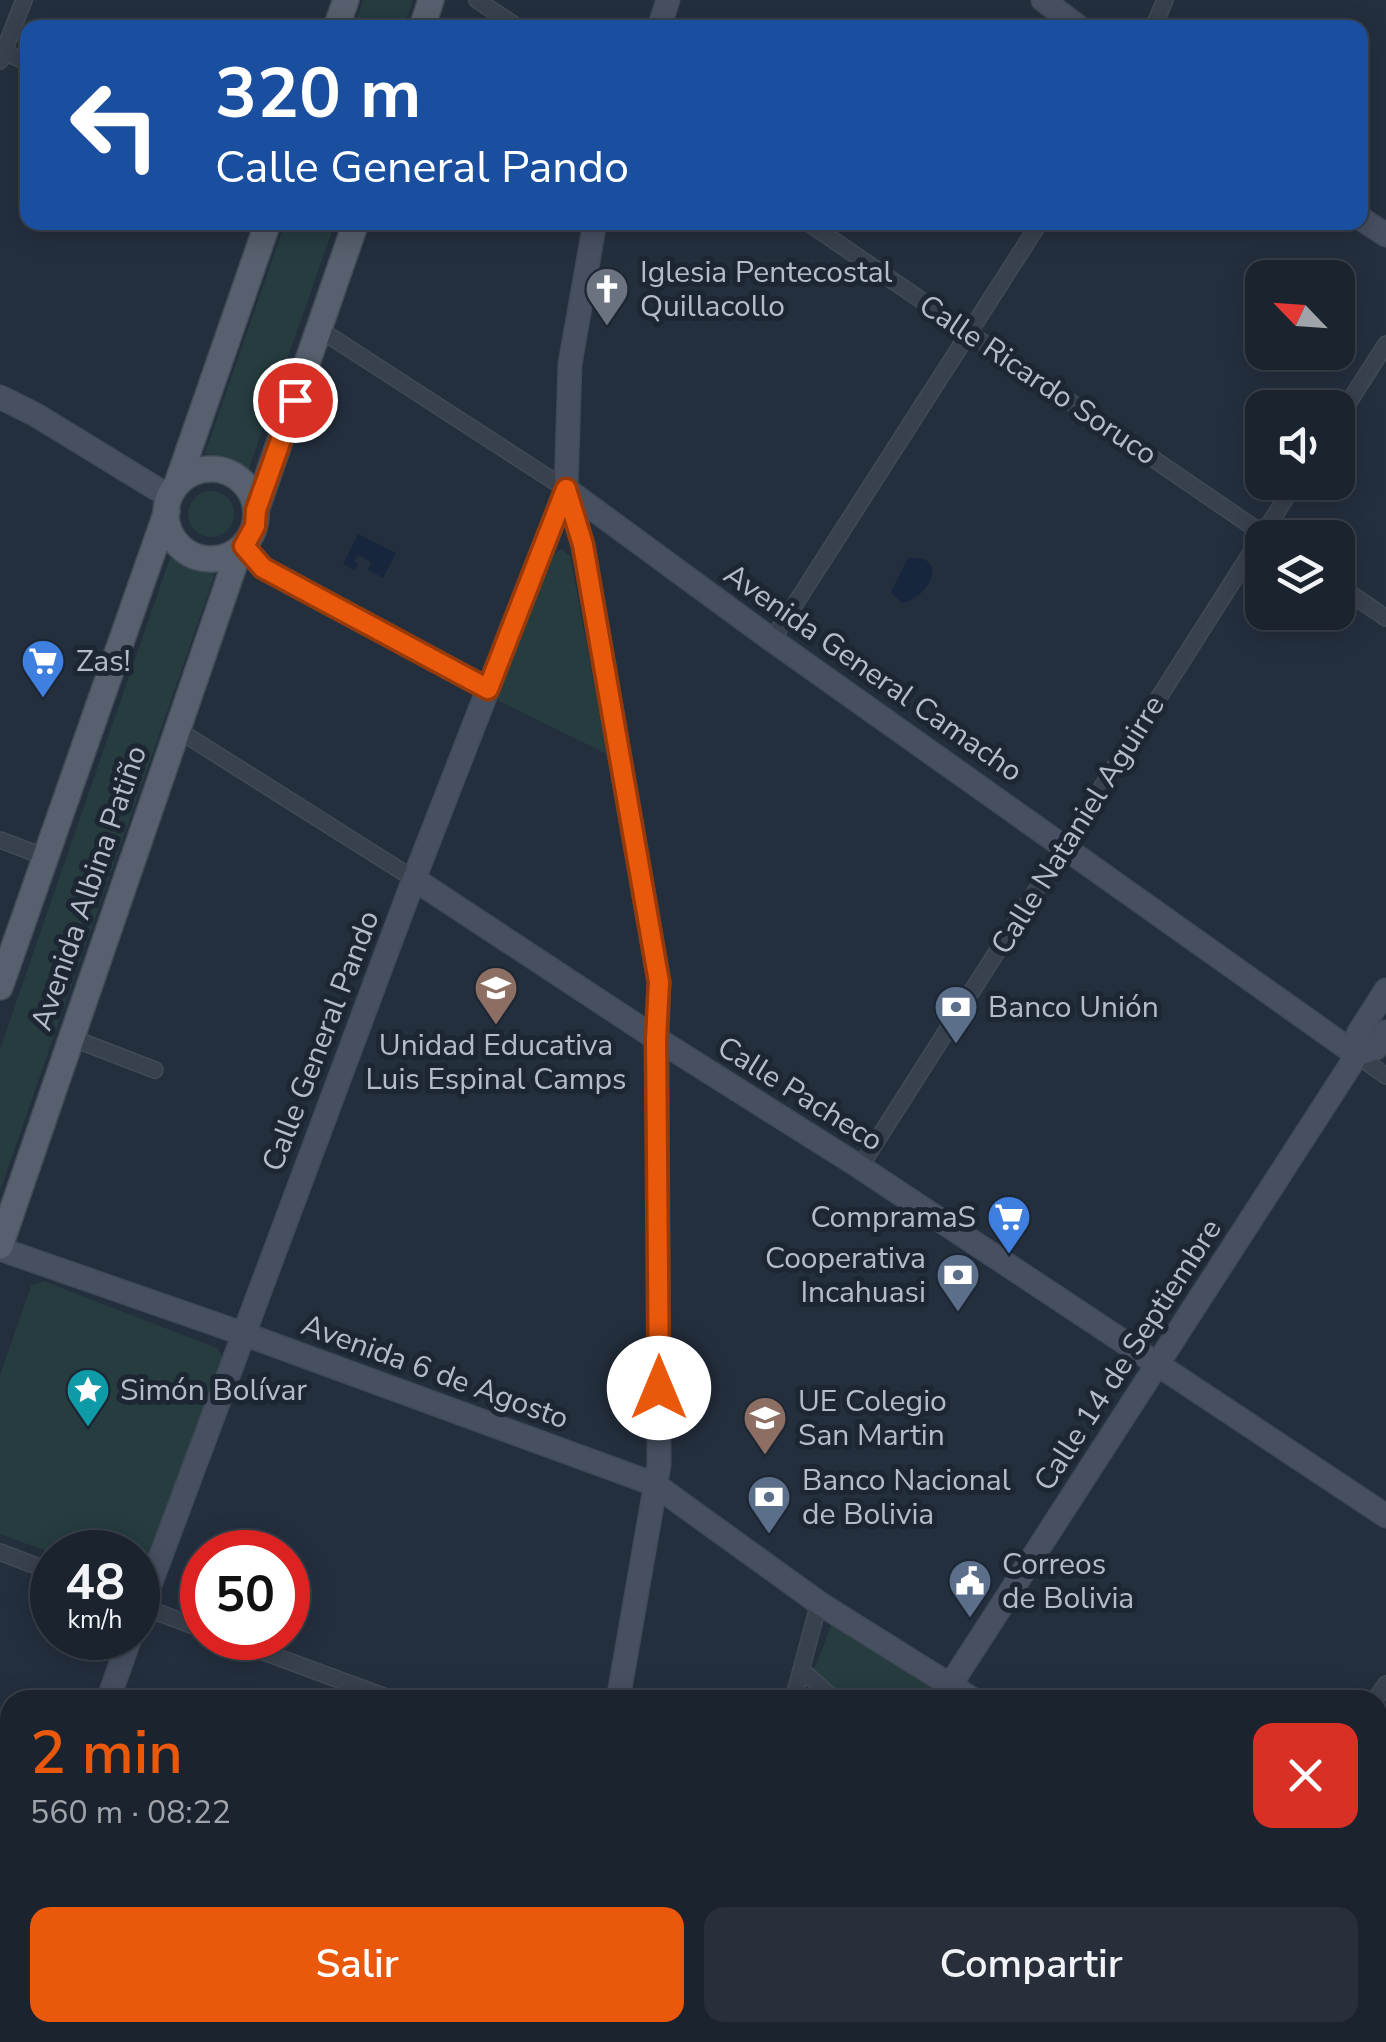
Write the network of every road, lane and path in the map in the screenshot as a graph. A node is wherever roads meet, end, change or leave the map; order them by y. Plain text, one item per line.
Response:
1 (24, 0) edge
2 (477, 0) edge
3 (1043, 0) edge
4 (506, 20) edge
5 (1069, 20) edge
6 (1, 55) edge
7 (265, 230) edge
8 (353, 230) edge
9 (594, 230) edge
10 (819, 230) edge
11 (1035, 230) edge
12 (319, 329) junction
13 (971, 334) junction
14 (1386, 344) edge
15 (1355, 392) edge
16 (0, 397) edge
17 (566, 489) junction
18 (171, 497) junction
19 (256, 510) junction
20 (1245, 521) edge
21 (241, 549) junction
22 (1245, 567) edge
23 (1355, 597) edge
24 (1386, 618) edge
25 (772, 640) junction
26 (488, 689) junction
27 (178, 730) junction
28 (0, 840) edge
29 (1064, 846) junction
30 (45, 857) junction
31 (414, 879) junction
32 (0, 987) edge
33 (1386, 990) edge
34 (1386, 1032) edge
35 (72, 1038) junction
36 (656, 1039) junction
37 (1358, 1055) junction
38 (155, 1070) dead end
39 (1386, 1076) edge
40 (860, 1167) junction
41 (0, 1248) edge
42 (244, 1334) junction
43 (1158, 1364) junction
44 (654, 1484) junction
45 (1386, 1516) edge
46 (0, 1552) edge
47 (160, 1554) edge
48 (30, 1564) edge
49 (819, 1602) junction
50 (122, 1660) edge
51 (286, 1660) edge
52 (802, 1670) junction
53 (112, 1690) edge
54 (367, 1690) edge
55 (620, 1690) edge
56 (796, 1690) edge
57 (824, 1690) edge
58 (951, 1690) edge
59 (959, 1690) edge

1 - 6 street
2 - 4 street
3 - 5 main road
7 - 18 main road, Avenida Albina Patiño
8 - 12 main road
9 - 17 main road
10 - 13 street, Calle Ricardo Soruco
11 - 13 street
12 - 17 street, Avenida General Camacho
12 - 19 main road
13 - 20 street, Calle Ricardo Soruco
13 - 25 street
14 - 15 street
16 - 18 main road
17 - 25 main road, Avenida General Camacho
17 - 26 main road, Calle General Pando
17 - 36 main road
18 - 19 main road
18 - 21 main road
18 - 30 main road, Avenida Albina Patiño
19 - 21 main road
21 - 26 main road
21 - 27 main road, Avenida Albina Patiño
22 - 29 street, Calle Nataniel Aguirre
23 - 24 street
25 - 29 main road, Avenida General Camacho
26 - 31 main road, Calle General Pando
27 - 31 street, Calle Pacheco
27 - 35 main road, Avenida Albina Patiño
28 - 30 street
29 - 37 main road, Avenida General Camacho
29 - 40 street, Calle Nataniel Aguirre
30 - 32 main road, Avenida Albina Patiño
31 - 36 main road, Calle Pacheco
31 - 42 main road, Calle General Pando
33 - 37 main road, Calle 14 de Septiembre
34 - 37 main road, Calle 14 de Septiembre
35 - 38 street
35 - 41 main road, Avenida Albina Patiño
36 - 40 main road, Calle Pacheco
36 - 44 main road
37 - 39 street, Avenida General Camacho
37 - 43 main road, Calle 14 de Septiembre
40 - 43 main road, Calle Pacheco
41 - 42 main road, Avenida 6 de Agosto
42 - 44 main road, Avenida 6 de Agosto
42 - 47 main road, Calle General Pando
43 - 45 main road, Calle Pacheco
43 - 59 main road, Calle 14 de Septiembre
44 - 49 main road, Avenida 6 de Agosto
44 - 55 main road
46 - 48 street
49 - 52 street
49 - 58 main road, Avenida 6 de Agosto
50 - 53 main road
51 - 54 street
52 - 56 street
52 - 57 street

